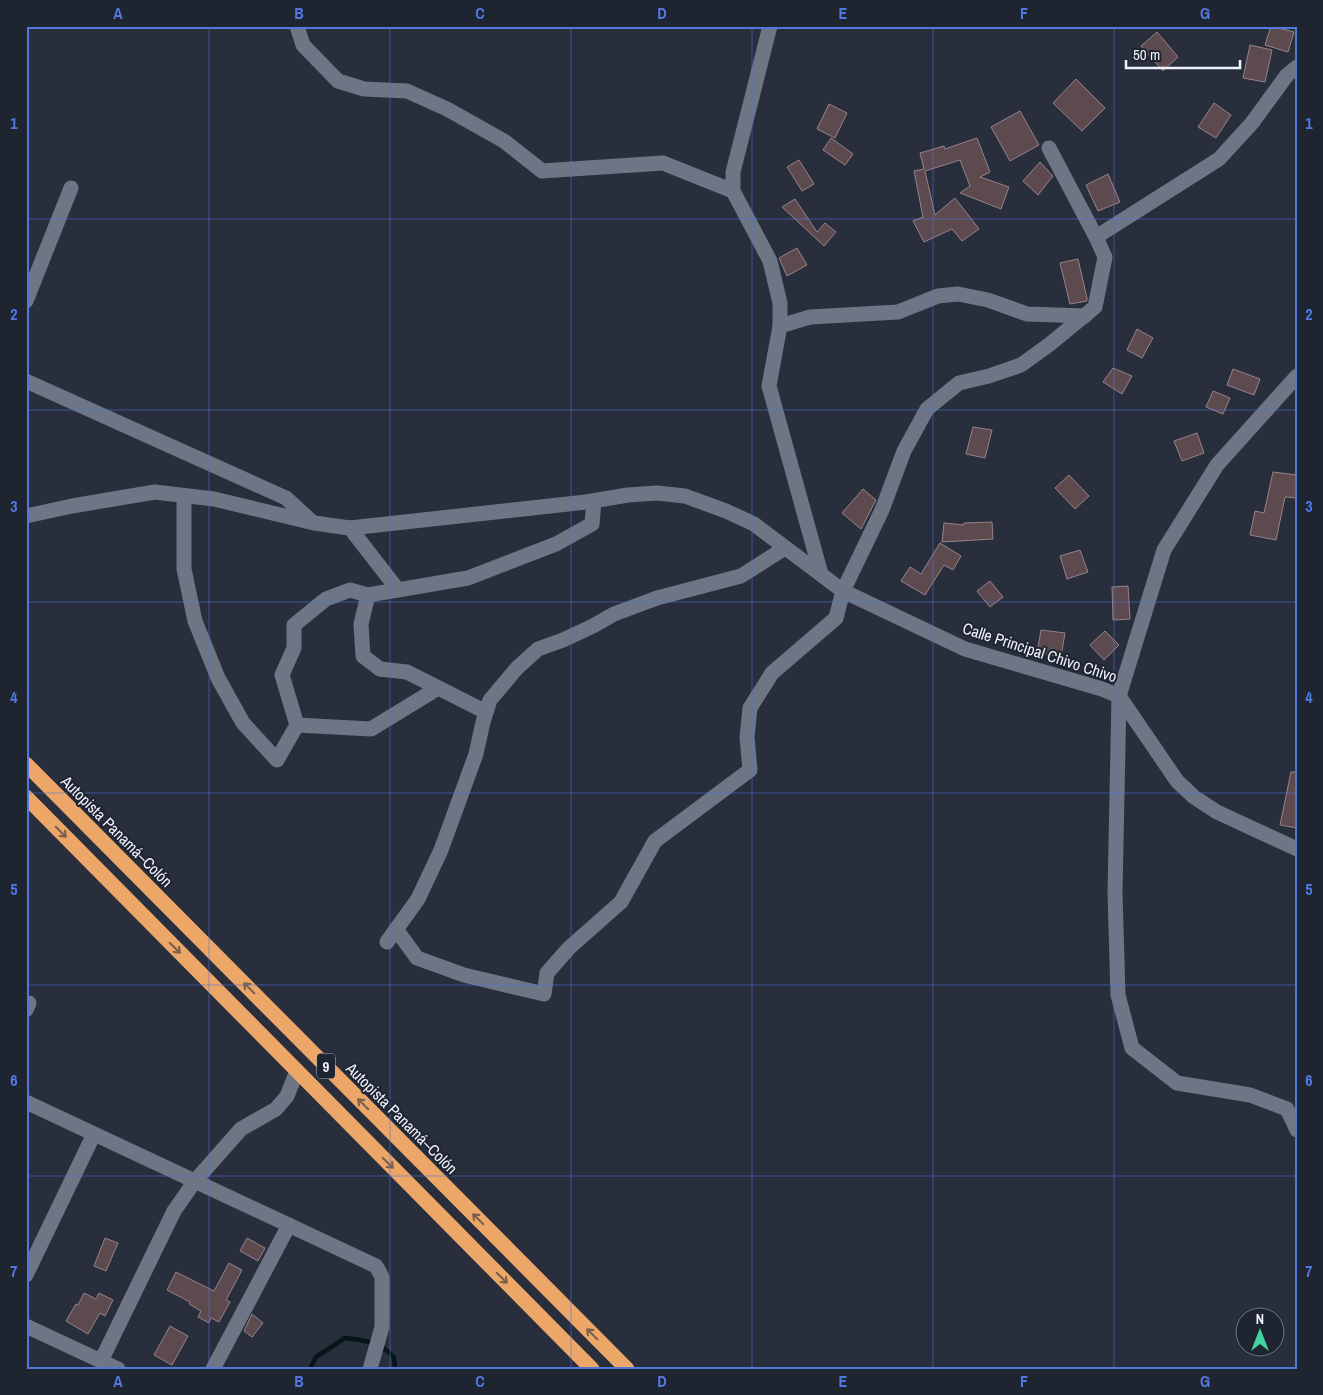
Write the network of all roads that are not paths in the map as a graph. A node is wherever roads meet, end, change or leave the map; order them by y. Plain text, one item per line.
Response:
1 (297, 26) edge
2 (770, 26) edge
3 (1297, 67) edge
4 (1049, 148) dead end
5 (71, 188) dead end
6 (733, 191) junction
7 (1096, 237) junction
8 (26, 301) edge
9 (1085, 316) junction
10 (780, 326) junction
11 (1297, 376) edge
12 (26, 382) edge
13 (184, 496) junction
14 (594, 501) junction
15 (26, 516) edge
16 (314, 523) junction
17 (350, 528) junction
18 (785, 548) junction
19 (821, 574) junction
20 (398, 590) junction
21 (843, 591) junction
22 (368, 596) junction
23 (438, 688) junction
24 (1119, 696) junction
25 (486, 712) junction
26 (297, 725) junction
27 (26, 764) edge
28 (26, 797) edge
29 (1297, 849) edge
30 (297, 1071) junction
31 (26, 1102) edge
32 (1297, 1130) edge
33 (94, 1134) junction
34 (195, 1180) junction
35 (289, 1225) junction
36 (26, 1275) edge
37 (26, 1326) edge
38 (100, 1361) junction
39 (118, 1369) edge
40 (213, 1369) edge
41 (370, 1369) edge
42 (592, 1369) edge
43 (627, 1369) edge

1 - 6 street
2 - 6 street
3 - 7 street
4 - 7 street
5 - 8 street
6 - 10 street
7 - 9 street
9 - 10 street
9 - 21 street
10 - 19 street
11 - 24 street
12 - 16 street
13 - 15 street, Calle Principal Chivo Chivo
13 - 16 street, Calle Principal Chivo Chivo
13 - 26 street
14 - 17 street, Calle Principal Chivo Chivo
14 - 18 street, Calle Principal Chivo Chivo
14 - 20 street
16 - 17 street, Calle Principal Chivo Chivo
17 - 20 street
18 - 19 street, Calle Principal Chivo Chivo
18 - 25 street
19 - 21 street, Calle Principal Chivo Chivo
20 - 22 street
21 - 24 street, Calle Principal Chivo Chivo
21 - 25 street
22 - 23 street
22 - 26 street
23 - 25 street
23 - 26 street
24 - 29 street, Calle Principal Chivo Chivo
24 - 32 street
43 -> 27 highway, Autopista Panamá–Colón / 9
28 -> 30 highway, 9
30 - 34 street
30 -> 42 highway, 9
31 - 33 street
33 - 34 street
33 - 36 street
34 - 35 street
34 - 38 street
35 - 40 street
35 - 41 street
37 - 38 street
38 - 39 street

